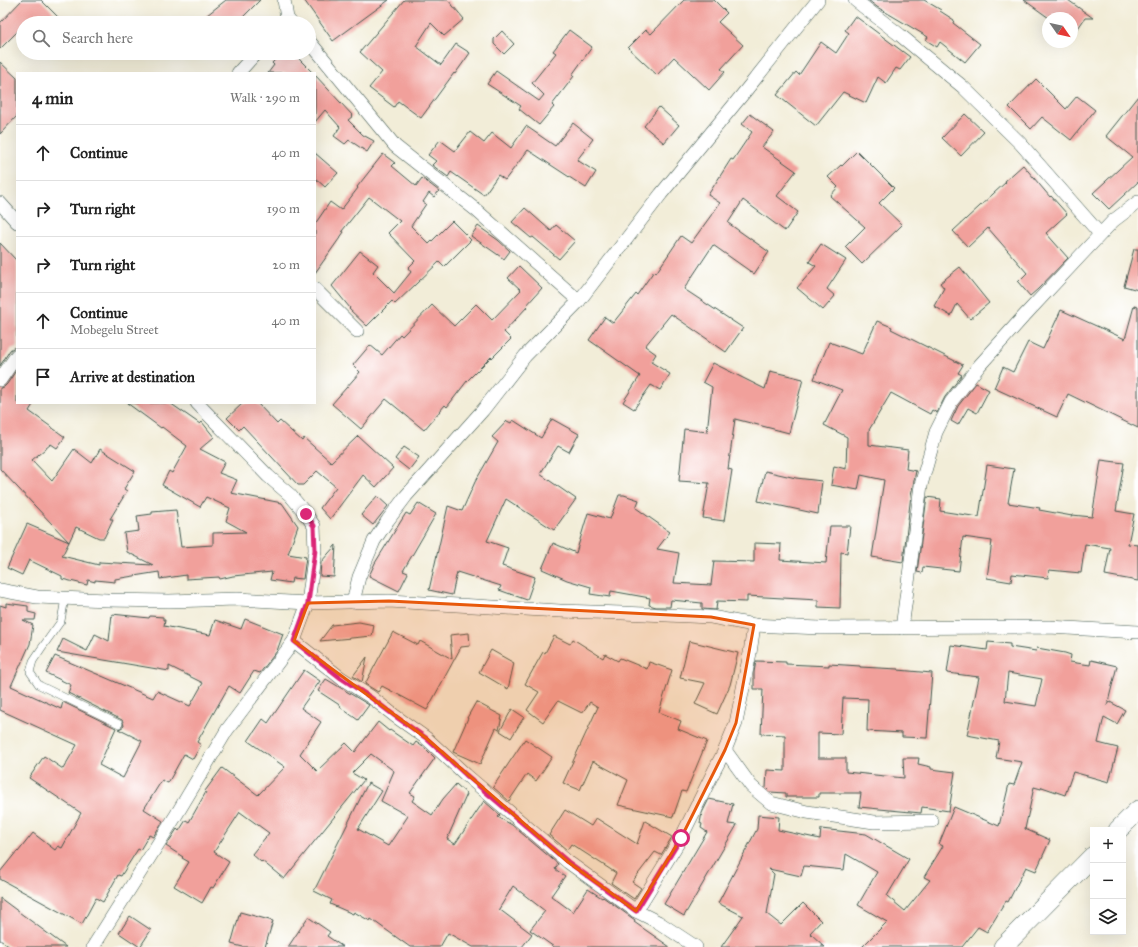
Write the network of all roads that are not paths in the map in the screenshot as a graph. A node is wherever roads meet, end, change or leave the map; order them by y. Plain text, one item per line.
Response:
1 (284, 0) edge
2 (818, 0) edge
3 (855, 0) edge
4 (286, 16) edge
5 (316, 50) edge
6 (250, 60) edge
7 (239, 72) edge
8 (1138, 202) edge
9 (0, 203) edge
10 (16, 221) edge
11 (1100, 234) junction
12 (316, 290) edge
13 (579, 301) junction
14 (357, 331) dead end
15 (16, 356) edge
16 (0, 380) edge
17 (198, 404) edge
18 (0, 590) edge
19 (65, 598) junction
20 (352, 602) junction
21 (308, 603) junction
22 (754, 625) junction
23 (902, 628) junction
24 (1138, 632) edge
25 (294, 641) junction
26 (119, 724) dead end
27 (725, 750) junction
28 (1138, 810) edge
29 (932, 821) dead end
30 (1121, 827) edge
31 (1090, 859) edge
32 (636, 911) junction
33 (1004, 946) edge
34 (93, 947) edge
35 (696, 947) edge

1 - 4 street
2 - 13 street
3 - 11 street
5 - 13 street
6 - 7 street
8 - 11 street
9 - 10 street
11 - 23 street
12 - 14 street
13 - 20 street
15 - 16 street
17 - 21 street
18 - 19 street
19 - 21 street
19 - 26 lane
20 - 21 street
20 - 22 street
21 - 25 street
22 - 23 street
22 - 27 street
23 - 24 street
25 - 32 street
25 - 34 street
27 - 29 street
27 - 32 street
28 - 30 street
31 - 33 street
32 - 35 street

